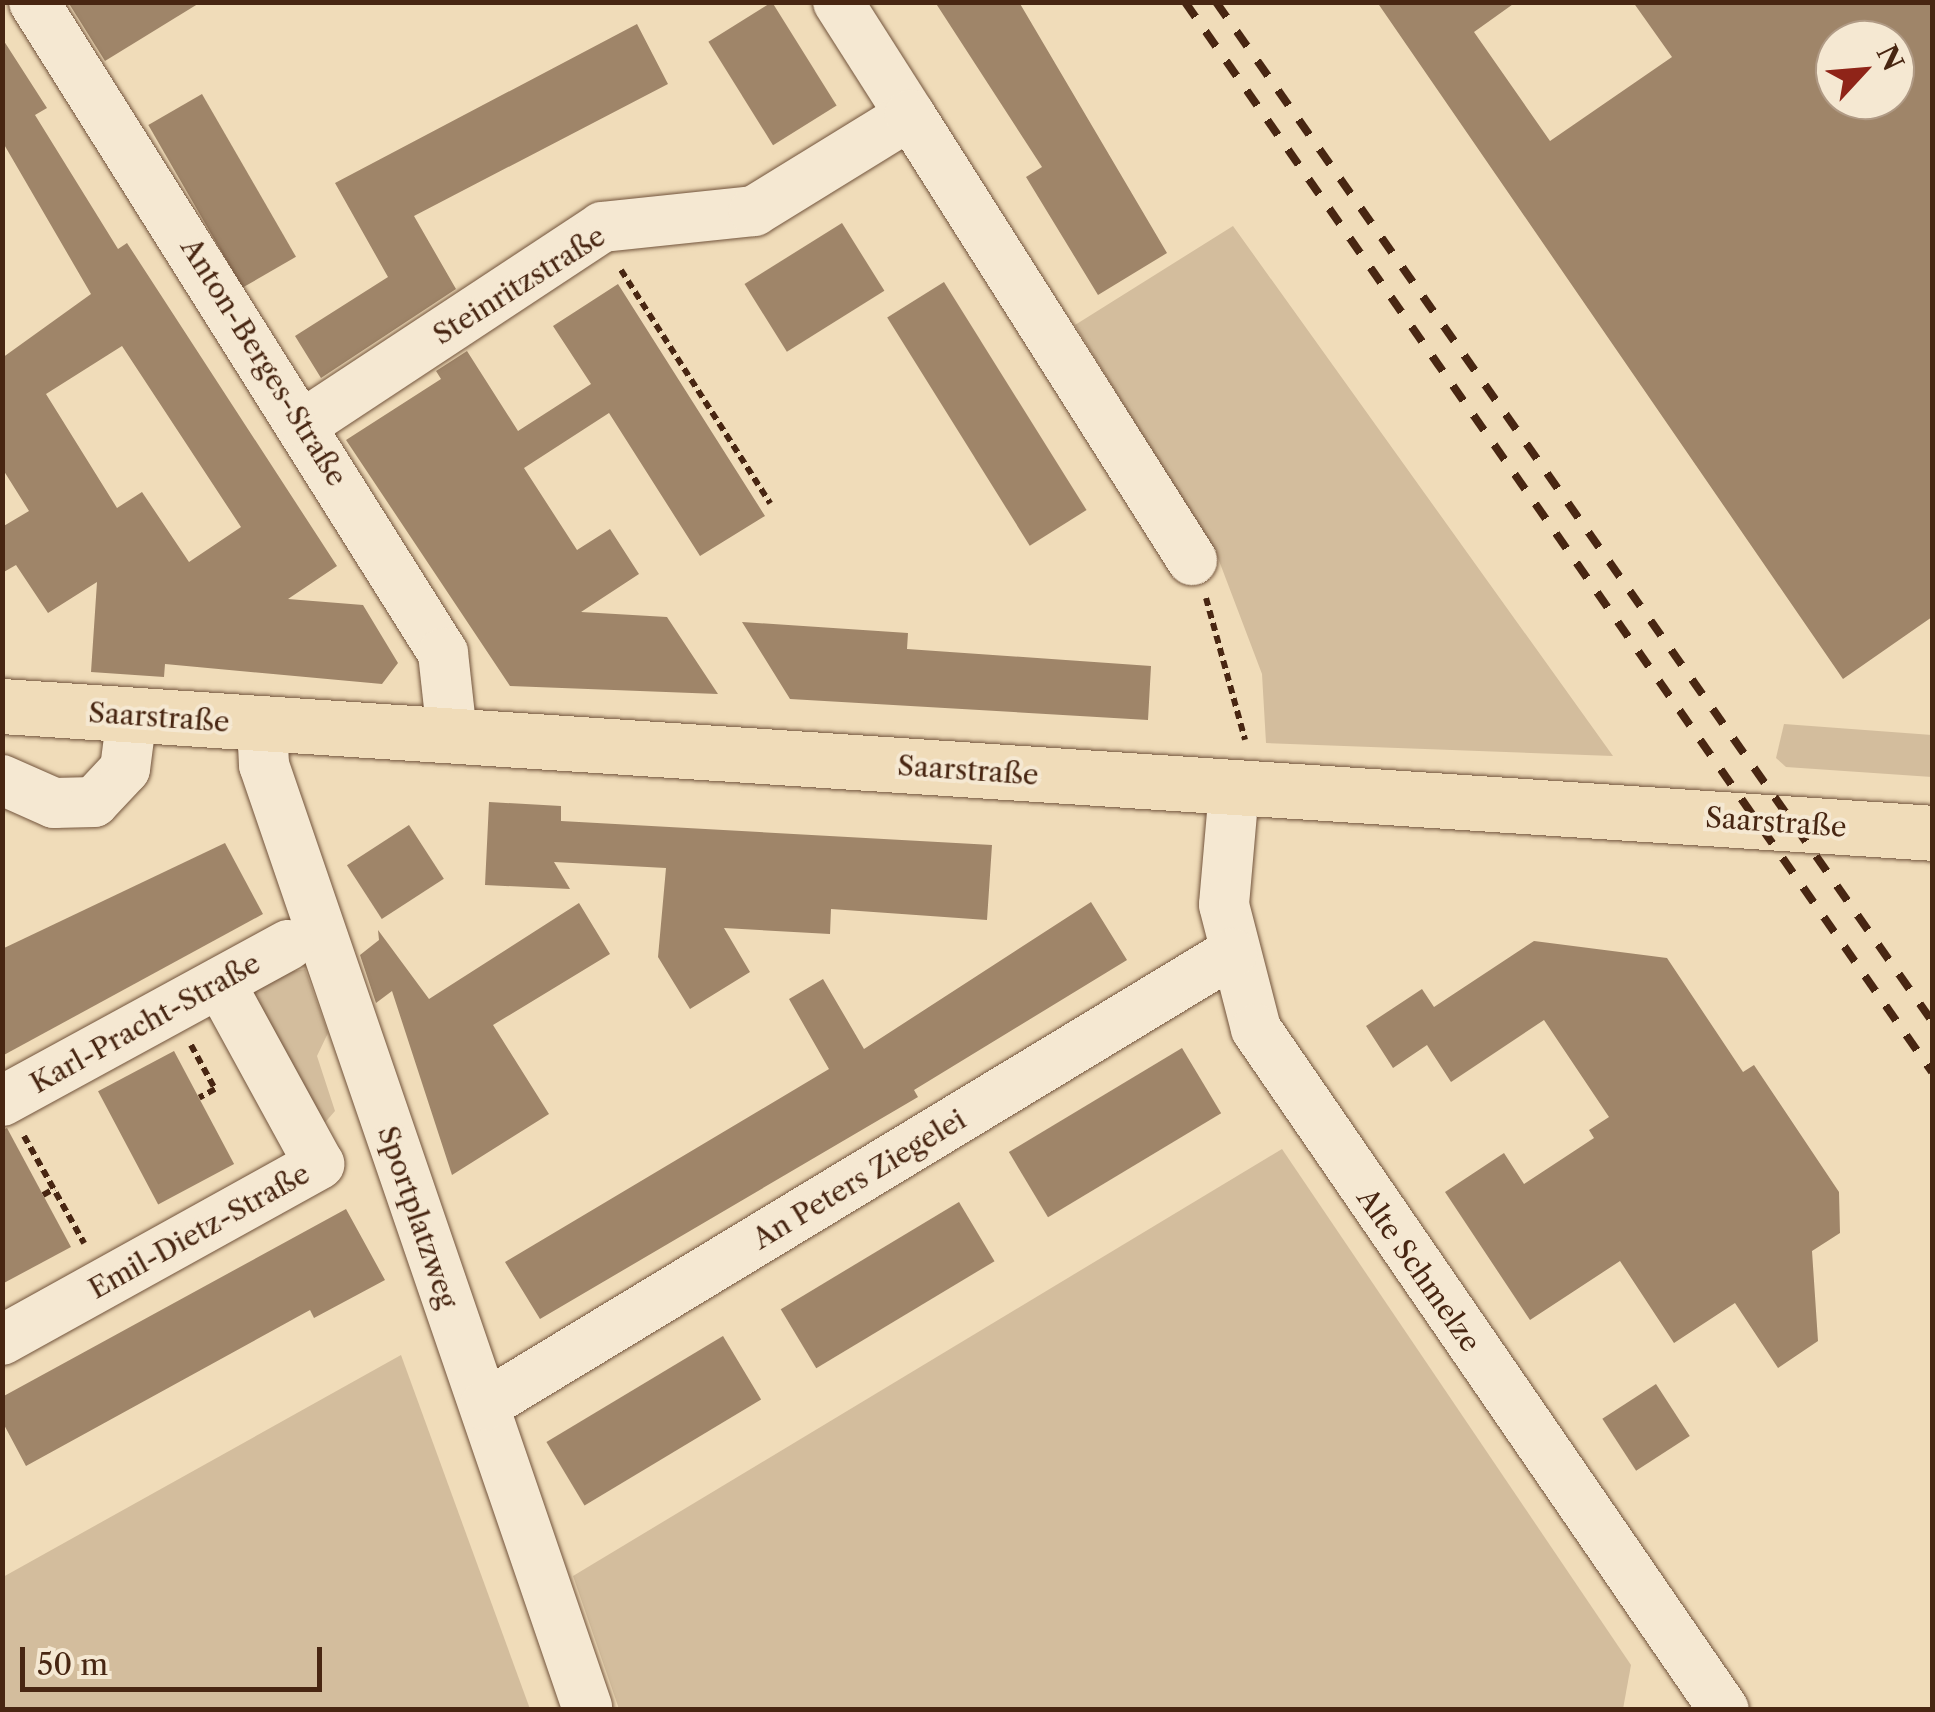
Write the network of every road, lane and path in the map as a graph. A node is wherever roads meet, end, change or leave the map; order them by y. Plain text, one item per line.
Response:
1 (838, 2) edge
2 (35, 3) edge
3 (2, 23) edge
4 (910, 115) junction
5 (596, 230) junction
6 (305, 423) junction
7 (770, 503) dead end
8 (1192, 560) joint
9 (2, 706) edge
10 (132, 715) junction
11 (262, 724) junction
12 (452, 735) junction
13 (1240, 768) junction
14 (2, 780) edge
15 (1932, 832) edge
16 (288, 945) dead end
17 (1232, 954) junction
18 (220, 982) junction
19 (172, 1008) junction
20 (199, 1098) dead end
21 (3, 1100) edge
22 (54, 1189) junction
23 (43, 1195) dead end
24 (106, 1284) junction
25 (2, 1340) edge
26 (485, 1404) junction
27 (1709, 1705) edge
28 (587, 1706) dead end

1 - 4 street
2 - 3 street
2 - 6 street, Anton-Berges-Straße
4 - 5 street, Steinritzstraße
4 - 8 street
5 - 6 street, Steinritzstraße
5 - 7 path
6 - 12 street, Anton-Berges-Straße
8 - 13 path
9 - 10 main road, Saarstraße
10 - 11 main road, Saarstraße
10 - 14 street
11 - 12 main road, Saarstraße
11 - 26 street, Sportplatzweg
12 - 13 main road, Saarstraße
13 - 15 main road, Saarstraße
13 - 17 street, Alte Schmelze
16 - 18 street, Karl-Pracht-Straße
17 - 26 street, An Peters Ziegelei
17 - 27 street, Alte Schmelze
18 - 19 street, Karl-Pracht-Straße
18 - 24 street, Emil-Dietz-Straße
19 - 20 path
19 - 21 street, Karl-Pracht-Straße
21 - 22 path
22 - 23 path
22 - 24 path
24 - 25 street, Emil-Dietz-Straße
26 - 28 street, Sportplatzweg

